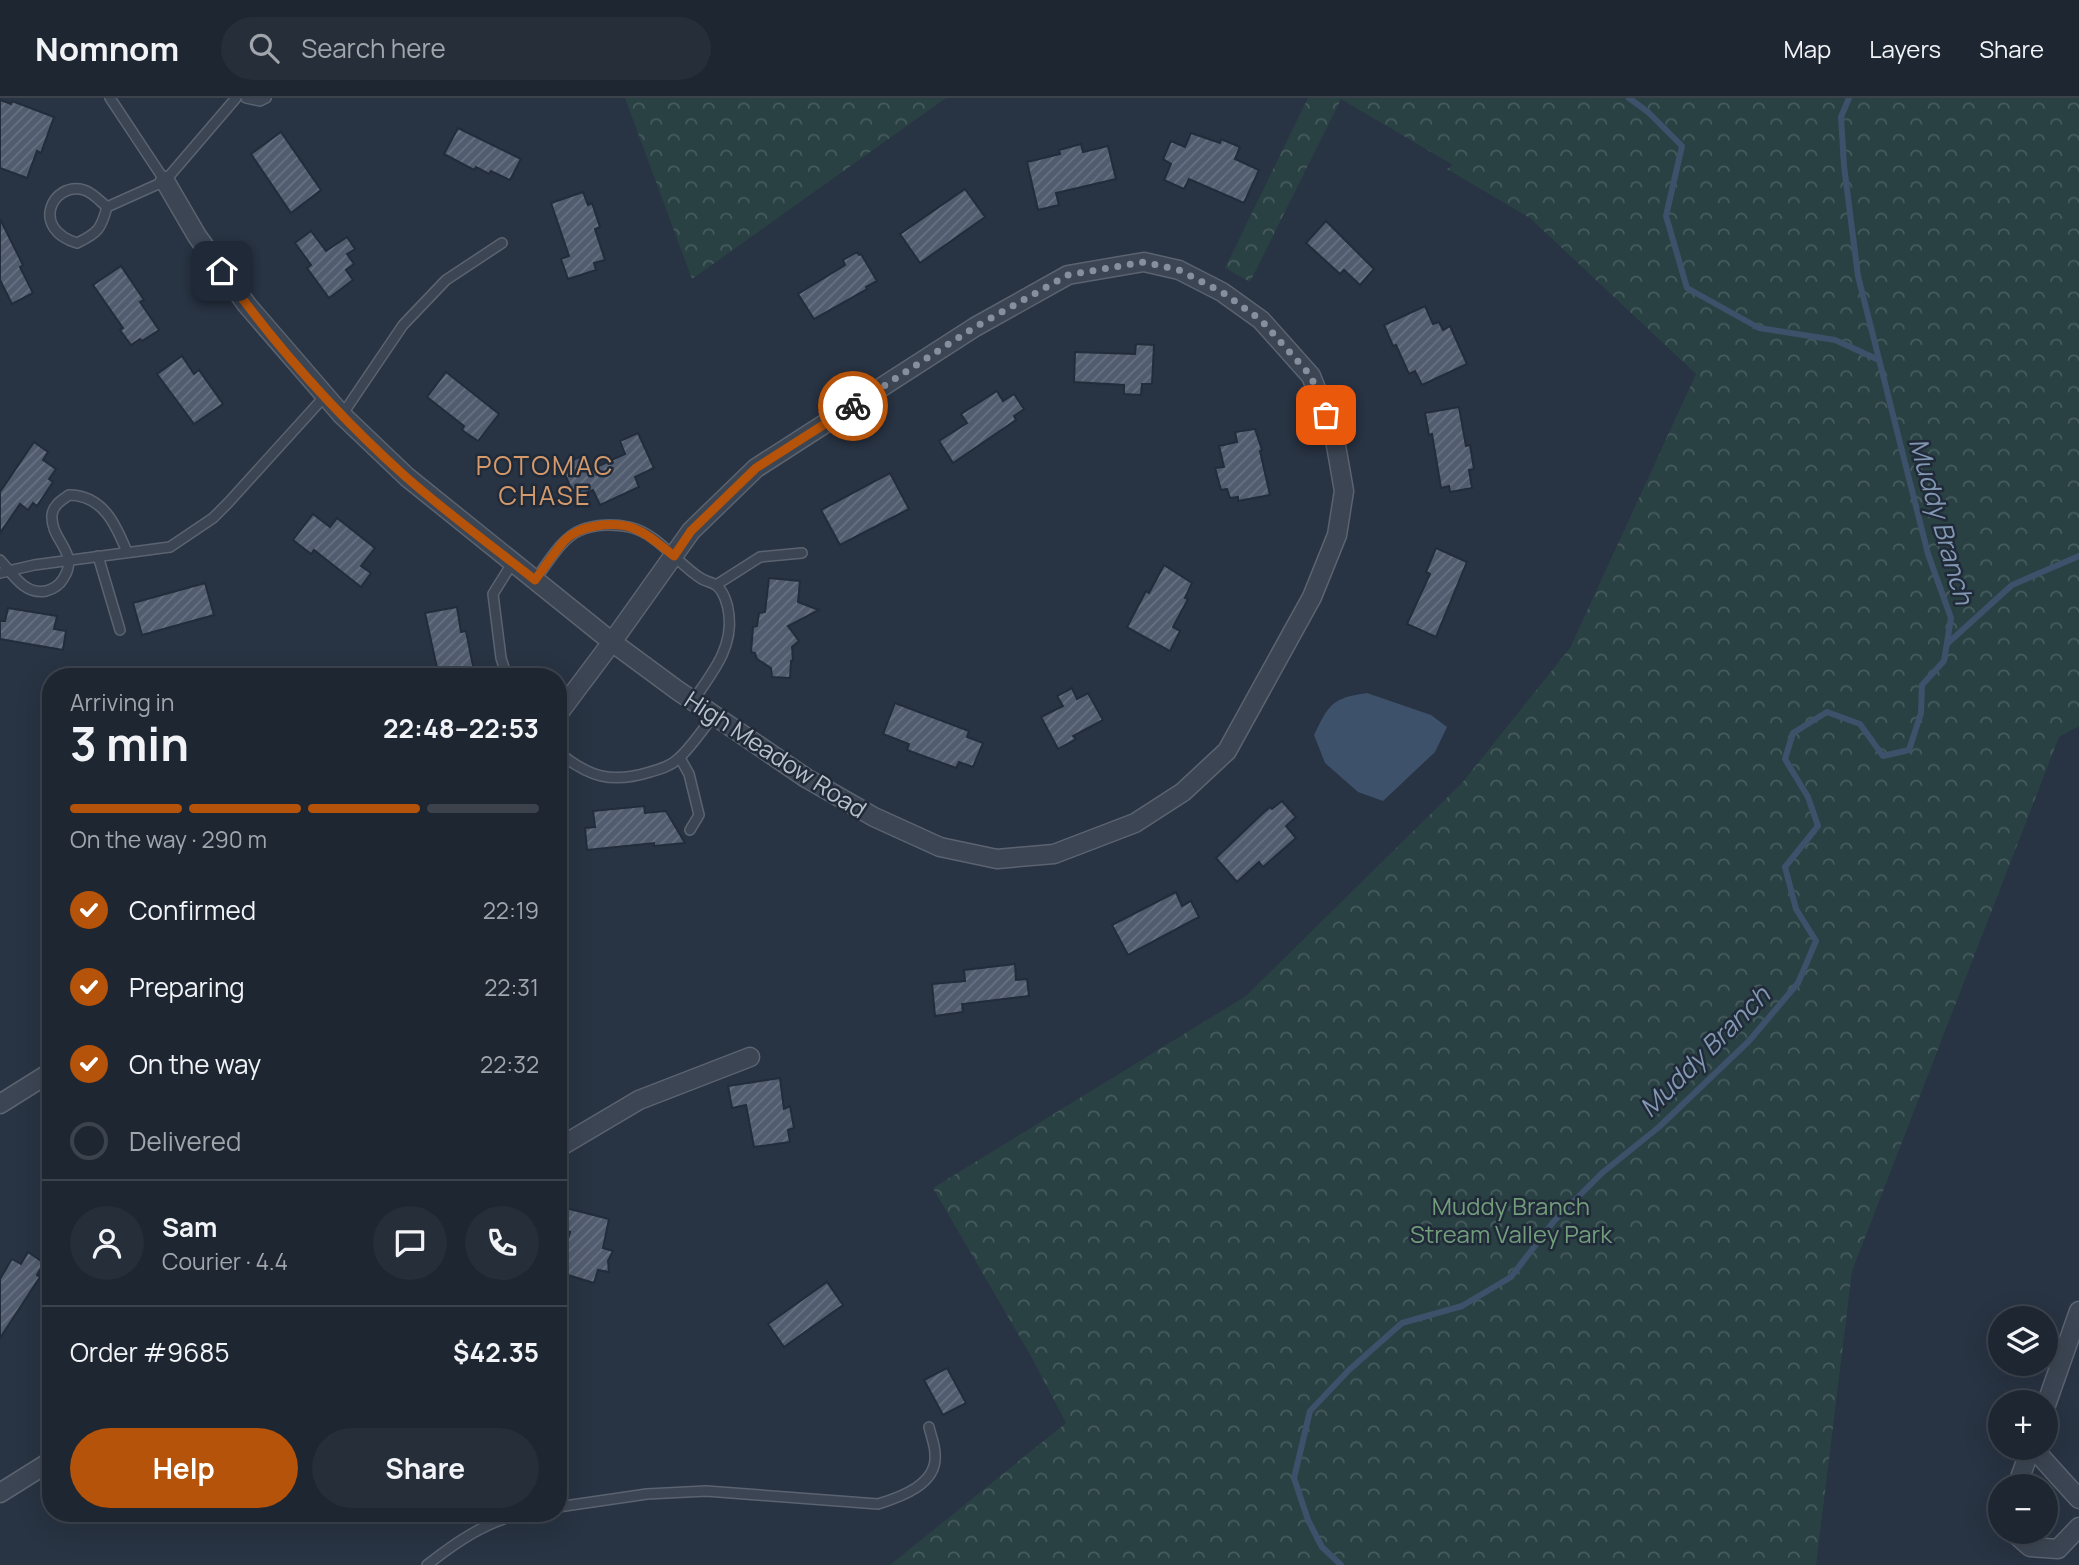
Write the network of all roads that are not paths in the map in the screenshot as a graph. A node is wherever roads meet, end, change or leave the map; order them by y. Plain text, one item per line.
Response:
1 (110, 98) edge
2 (236, 98) edge
3 (246, 98) edge
4 (266, 98) edge
5 (165, 181) junction
6 (107, 207) junction
7 (502, 243) dead end
8 (325, 396) junction
9 (342, 415) junction
10 (127, 552) junction
11 (802, 553) dead end
12 (98, 556) junction
13 (674, 556) junction
14 (0, 560) edge
15 (70, 560) junction
16 (513, 562) junction
17 (5, 572) edge
18 (535, 580) junction
19 (716, 584) junction
20 (120, 629) dead end
21 (612, 642) junction
22 (504, 668) edge
23 (693, 701) junction
24 (567, 702) edge
25 (714, 715) junction
26 (680, 758) junction
27 (567, 759) edge
28 (690, 830) dead end
29 (750, 1057) dead end
30 (42, 1078) edge
31 (0, 1104) edge
32 (567, 1143) edge
33 (2079, 1311) edge
34 (2051, 1390) edge
35 (929, 1427) dead end
36 (2043, 1460) edge
37 (42, 1467) edge
38 (0, 1493) edge
39 (2079, 1499) edge
40 (567, 1506) edge
41 (497, 1522) edge
42 (2079, 1527) edge
43 (2026, 1544) edge
44 (427, 1565) edge

1 - 5 lane
2 - 5 lane
3 - 4 lane
5 - 6 lane
5 - 8 street
6 - 6 lane
7 - 9 lane
8 - 9 street
8 - 10 lane
9 - 16 street
10 - 12 lane
10 - 15 lane
11 - 19 lane
12 - 15 lane
12 - 20 lane
13 - 18 lane
13 - 19 lane
13 - 21 street, High Meadow Road
13 - 25 street, High Meadow Road
14 - 17 lane
15 - 17 lane
15 - 17 lane
16 - 18 street
16 - 22 lane
18 - 21 street
19 - 23 lane
21 - 23 street, High Meadow Road
21 - 24 street, High Meadow Road
23 - 25 street, High Meadow Road
25 - 26 lane
26 - 27 lane
26 - 28 lane
29 - 32 street
30 - 31 street
33 - 34 street
35 - 40 lane
36 - 39 street
37 - 38 street
41 - 44 lane
42 - 43 street

